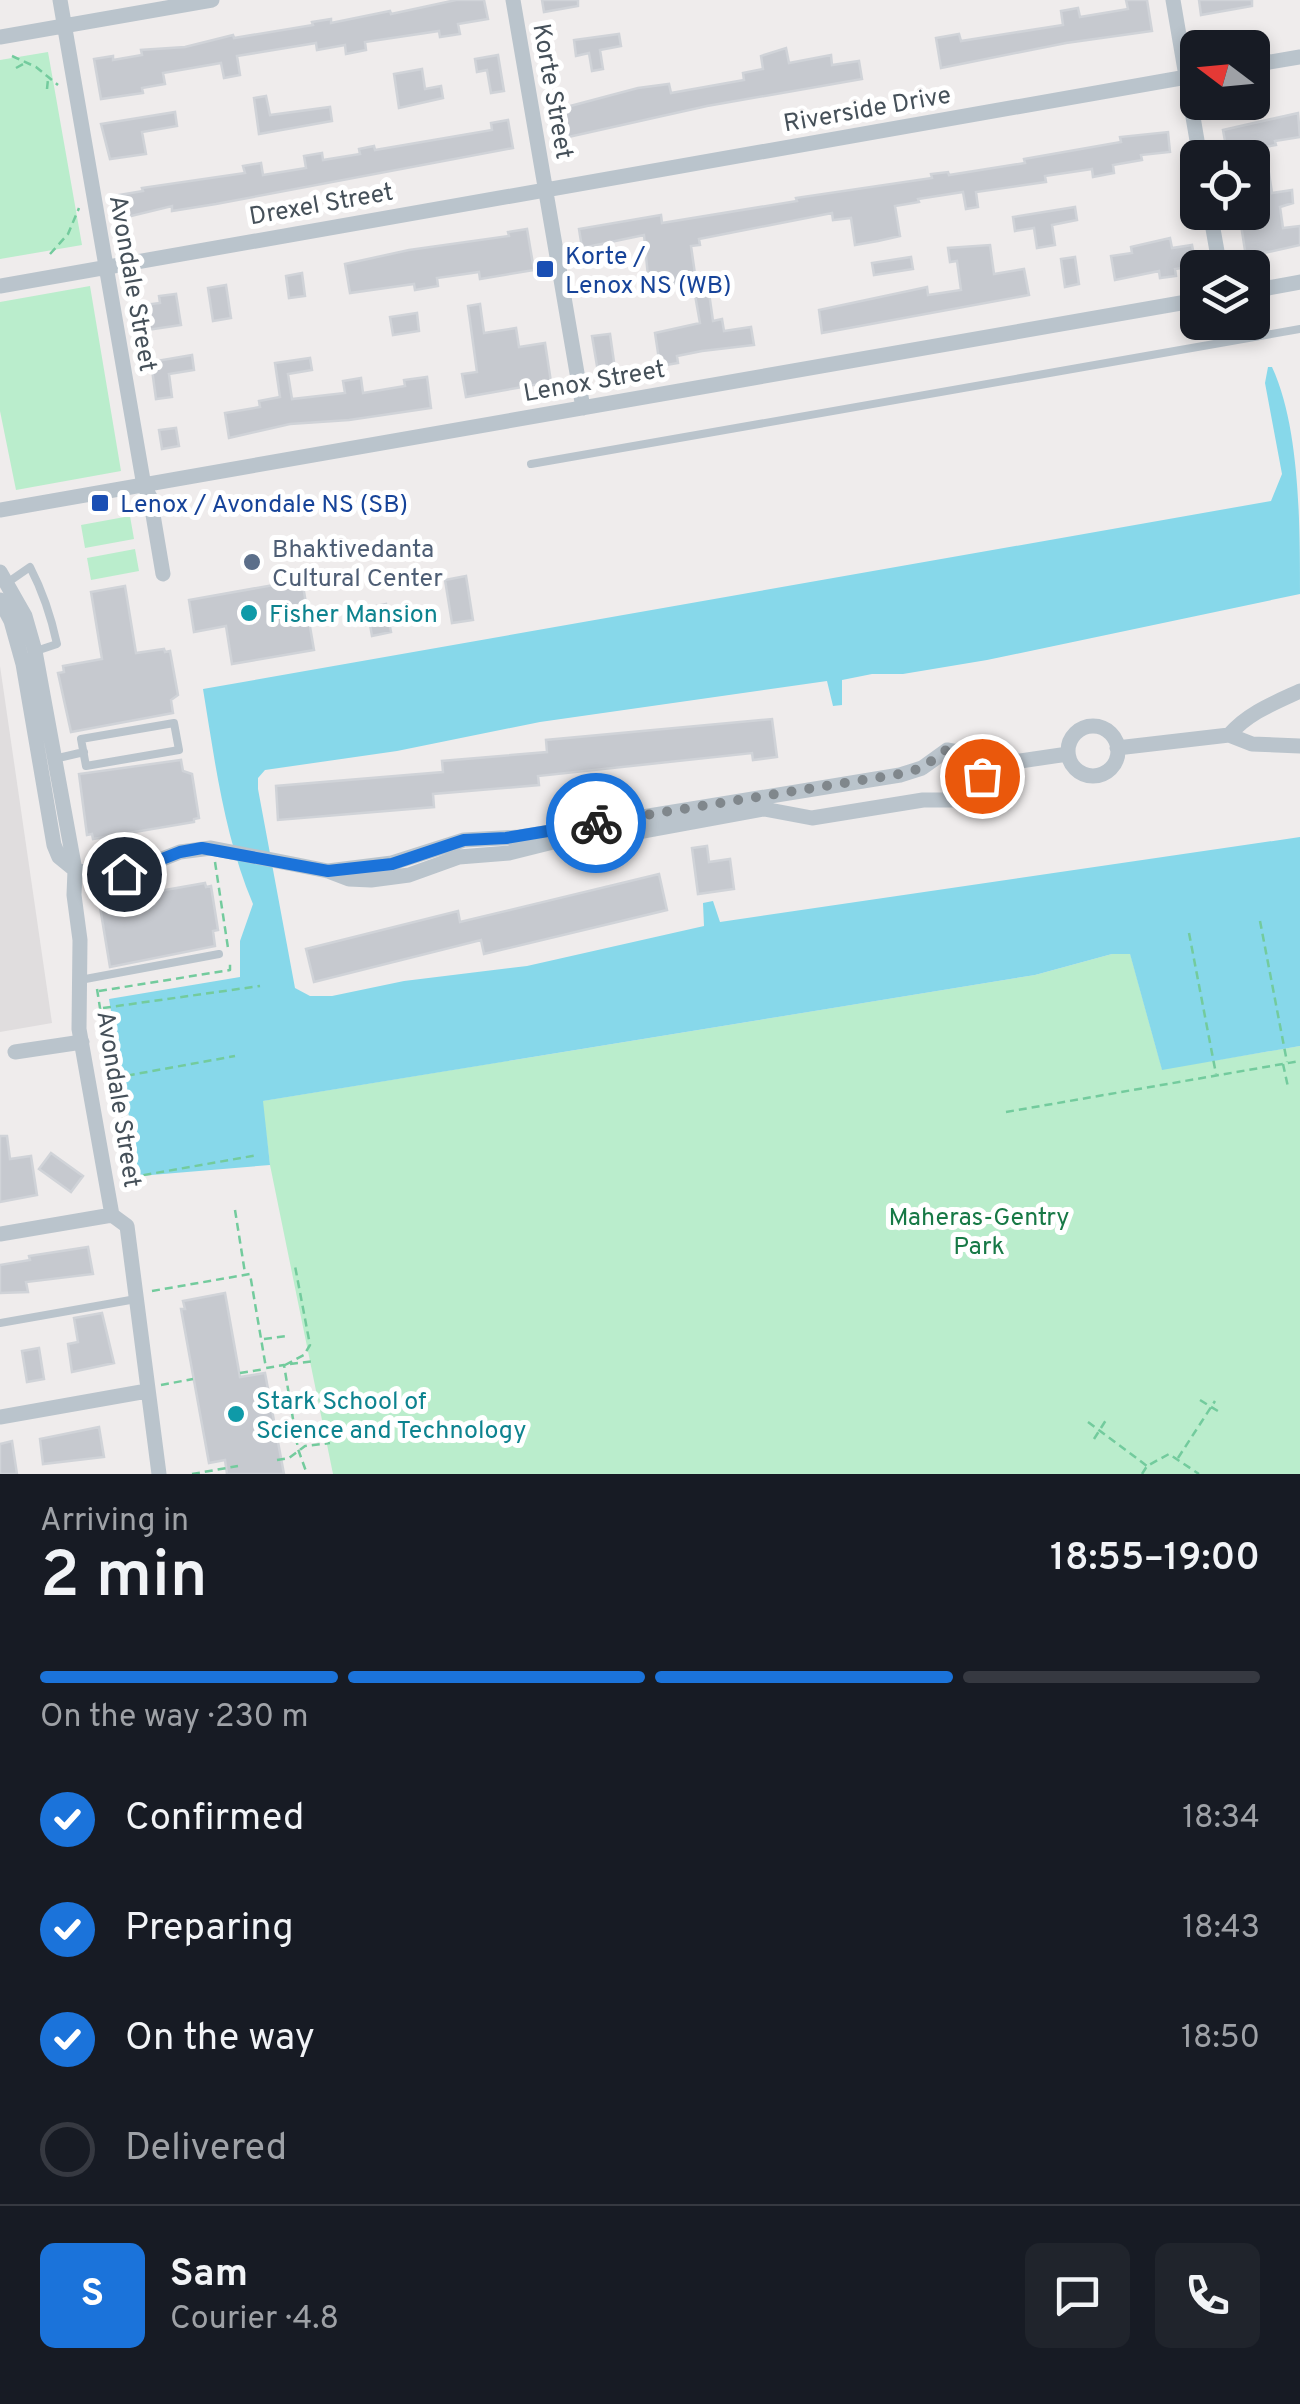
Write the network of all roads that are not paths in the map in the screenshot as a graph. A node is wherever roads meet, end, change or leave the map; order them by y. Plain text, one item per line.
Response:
1 (60, 0) edge
2 (212, 0) edge
3 (513, 0) edge
4 (1173, 0) edge
5 (64, 26) junction
6 (1180, 30) edge
7 (0, 38) edge
8 (1300, 57) edge
9 (1270, 62) edge
10 (1180, 78) edge
11 (546, 189) junction
12 (106, 267) junction
13 (1300, 282) edge
14 (0, 286) edge
15 (1270, 287) edge
16 (1180, 303) edge
17 (1300, 329) edge
18 (583, 408) junction
19 (530, 464) dead end
20 (144, 486) junction
21 (0, 510) edge
22 (163, 574) dead end
23 (2, 581) edge
24 (0, 600) edge
25 (28, 653) junction
26 (1300, 691) edge
27 (1229, 736) junction
28 (1300, 746) edge
29 (1118, 748) junction
30 (84, 752) junction
31 (1068, 754) junction
32 (47, 760) junction
33 (993, 764) junction
34 (75, 870) junction
35 (328, 871) junction
36 (219, 954) dead end
37 (88, 979) junction
38 (82, 1042) junction
39 (15, 1052) dead end
40 (117, 1217) junction
41 (0, 1234) edge
42 (144, 1295) junction
43 (0, 1323) edge
44 (154, 1388) junction
45 (0, 1417) edge
46 (158, 1474) edge

1 - 5 street, Avondale Street
2 - 5 street
3 - 11 street, Korte Street
4 - 6 street
5 - 7 street
5 - 12 street, Avondale Street
8 - 9 street
10 - 11 street, Riverside Drive
11 - 12 street, Drexel Street
11 - 18 street, Korte Street
12 - 14 street, Drexel Street
12 - 20 street, Avondale Street
13 - 15 street
16 - 18 street, Lenox Street
17 - 19 lane
18 - 20 street, Lenox Street
20 - 21 street, Lenox Street
20 - 22 street, Avondale Street
23 - 25 street, Avondale Street
23 - 25 lane
24 - 25 street, Avondale Street
25 - 32 street, Avondale Street
26 - 27 street
27 - 28 street
27 - 29 street
29 - 31 street
29 - 31 street
30 - 30 lane
30 - 32 lane
31 - 33 street
32 - 34 street, Avondale Street
33 - 35 street
33 - 35 street
34 - 35 street
34 - 37 street, Avondale Street
36 - 37 lane
37 - 38 street, Avondale Street
38 - 39 street
38 - 40 street, Avondale Street
40 - 41 street
40 - 42 street, Avondale Street
42 - 43 lane
42 - 44 street, Avondale Street
44 - 45 street
44 - 46 street, Avondale Street

